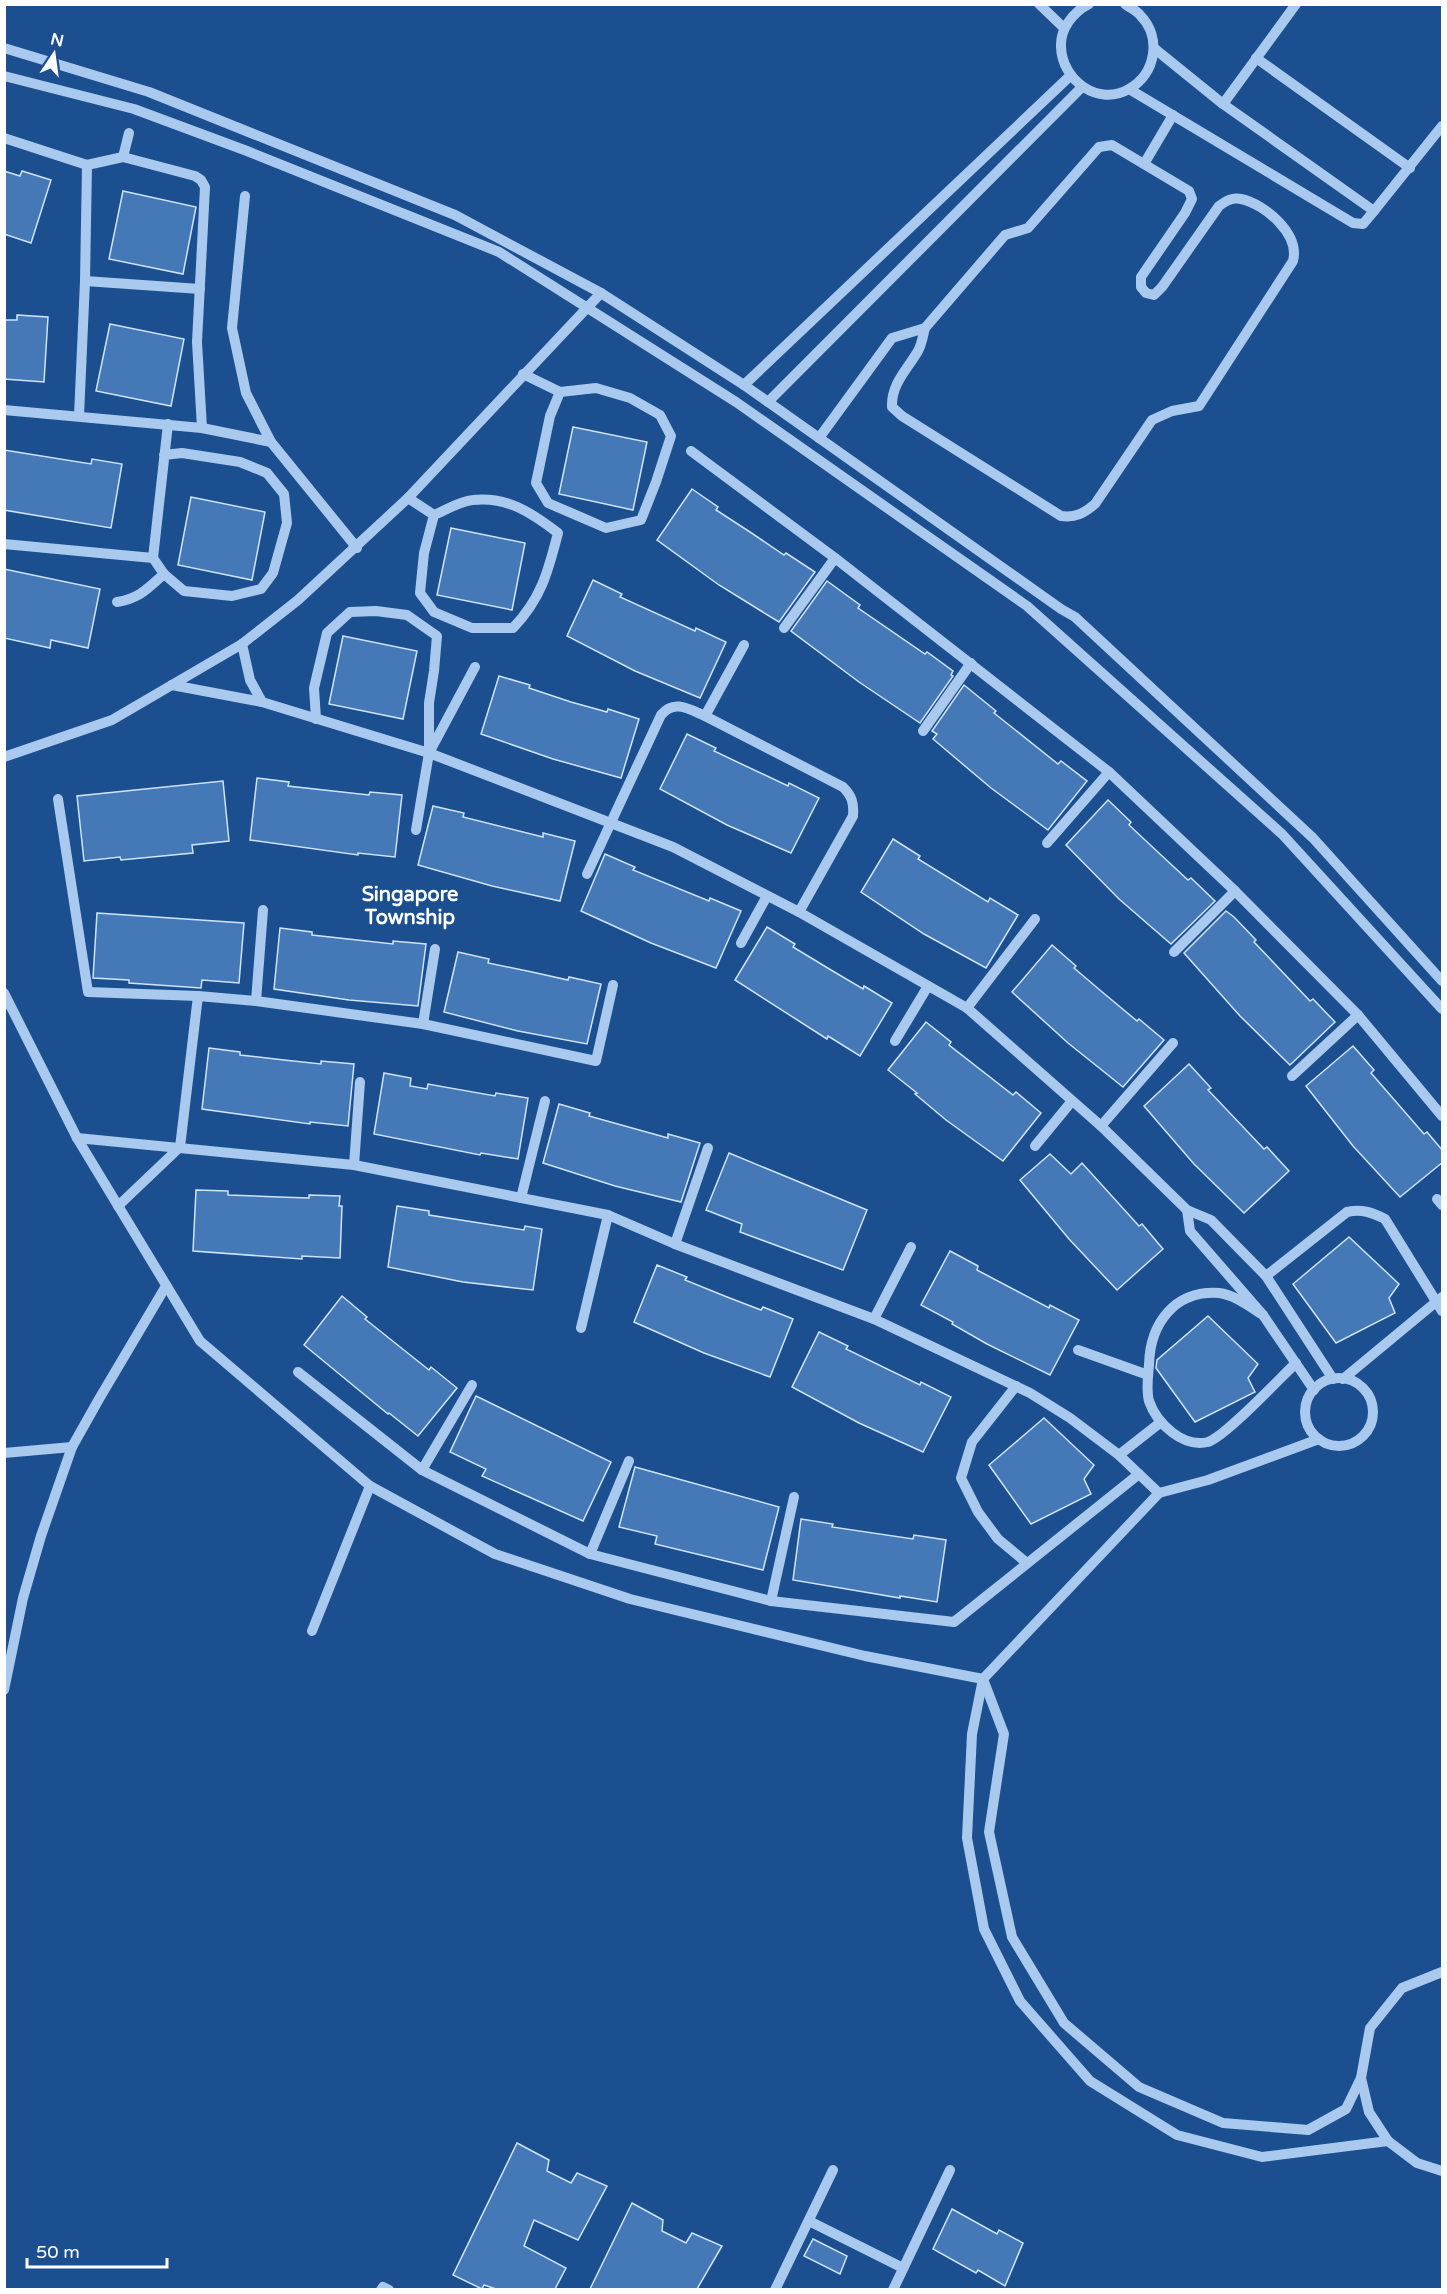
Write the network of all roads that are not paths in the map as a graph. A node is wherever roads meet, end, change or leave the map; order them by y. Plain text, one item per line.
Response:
1 (1039, 4) edge
2 (1125, 4) edge
3 (1296, 4) edge
4 (1088, 5) edge
5 (1064, 28) junction
6 (4, 48) edge
7 (1155, 49) junction
8 (1256, 58) junction
9 (4, 76) edge
10 (1070, 76) junction
11 (1082, 87) junction
12 (1129, 89) junction
13 (155, 94) junction
14 (1223, 104) junction
15 (147, 114) junction
16 (1173, 115) junction
17 (1443, 126) edge
18 (129, 133) dead end
19 (4, 138) edge
20 (123, 157) junction
21 (1144, 164) junction
22 (87, 165) junction
23 (1410, 168) junction
24 (245, 196) dead end
25 (1374, 211) junction
26 (85, 281) junction
27 (200, 289) junction
28 (601, 293) junction
29 (588, 308) junction
30 (925, 328) junction
31 (523, 374) junction
32 (744, 385) junction
33 (560, 392) junction
34 (768, 402) junction
35 (4, 410) edge
36 (79, 416) junction
37 (168, 424) junction
38 (202, 428) junction
39 (819, 438) junction
40 (271, 442) junction
41 (691, 451) dead end
42 (165, 455) junction
43 (408, 498) junction
44 (434, 515) junction
45 (4, 544) edge
46 (357, 548) junction
47 (153, 558) junction
48 (835, 558) junction
49 (164, 574) junction
50 (117, 602) dead end
51 (784, 628) dead end
52 (242, 644) junction
53 (744, 645) dead end
54 (971, 663) junction
55 (475, 667) dead end
56 (172, 685) junction
57 (262, 702) junction
58 (705, 716) junction
59 (316, 719) junction
60 (923, 731) dead end
61 (429, 753) junction
62 (4, 757) edge
63 (1109, 772) junction
64 (58, 799) dead end
65 (612, 823) junction
66 (416, 830) dead end
67 (1047, 843) dead end
68 (587, 874) dead end
69 (1235, 891) junction
70 (767, 896) junction
71 (263, 910) dead end
72 (799, 912) junction
73 (1035, 919) dead end
74 (741, 943) dead end
75 (435, 950) dead end
76 (1174, 952) dead end
77 (1443, 981) edge
78 (613, 985) dead end
79 (928, 986) junction
80 (4, 993) edge
81 (198, 996) junction
82 (255, 1001) junction
83 (967, 1008) junction
84 (1443, 1009) edge
85 (1358, 1015) junction
86 (423, 1024) junction
87 (895, 1041) dead end
88 (1173, 1044) dead end
89 (1292, 1076) dead end
90 (360, 1082) dead end
91 (545, 1101) dead end
92 (1072, 1101) junction
93 (1443, 1116) edge
94 (1101, 1126) junction
95 (77, 1138) junction
96 (1035, 1146) dead end
97 (180, 1147) junction
98 (708, 1148) dead end
99 (354, 1165) junction
100 (521, 1198) junction
101 (118, 1206) junction
102 (1187, 1210) junction
103 (608, 1215) junction
104 (675, 1244) junction
105 (911, 1247) dead end
106 (1266, 1276) junction
107 (166, 1286) junction
108 (1440, 1304) edge
109 (1263, 1315) junction
110 (874, 1319) junction
111 (581, 1328) dead end
112 (1078, 1350) dead end
113 (1296, 1363) junction
114 (298, 1372) dead end
115 (1148, 1375) junction
116 (1338, 1379) junction
117 (472, 1385) dead end
118 (1016, 1386) junction
119 (1314, 1390) junction
120 (1161, 1422) junction
121 (1319, 1439) junction
122 (72, 1447) junction
123 (4, 1453) edge
124 (1119, 1455) junction
125 (628, 1461) dead end
126 (422, 1470) junction
127 (1139, 1474) junction
128 (370, 1486) junction
129 (1159, 1493) junction
130 (794, 1497) dead end
131 (590, 1554) junction
132 (1027, 1563) junction
133 (771, 1600) junction
134 (312, 1630) dead end
135 (983, 1678) junction
136 (5, 1683) edge
137 (1443, 1972) edge
138 (1361, 2078) junction
139 (1388, 2141) junction
140 (833, 2170) dead end
141 (950, 2170) dead end
142 (1443, 2170) edge
143 (809, 2222) junction
144 (903, 2268) junction
145 (381, 2289) edge
146 (389, 2289) edge
147 (775, 2289) edge
148 (893, 2289) edge

1 - 5 street
2 - 7 street
3 - 8 street
4 - 5 street
5 - 10 street
6 - 13 street
7 - 12 street
7 - 14 street
8 - 14 street
8 - 23 street
9 - 15 street
10 - 11 street
10 - 32 street
11 - 12 street
11 - 34 street
12 - 16 street
13 - 15 street
13 - 28 street
14 - 25 street
15 - 29 street
16 - 21 street
16 - 25 street
17 - 23 street
18 - 20 street
19 - 22 street
20 - 22 street
20 - 27 street
21 - 30 street
21 - 30 street
22 - 26 street
23 - 25 street
24 - 40 street
26 - 27 street
26 - 36 street
27 - 38 street
28 - 29 street
28 - 32 street
29 - 31 street
29 - 84 street
30 - 39 street
31 - 33 street
31 - 43 street
32 - 34 street
33 - 33 street
34 - 39 street
35 - 36 street
36 - 37 street
37 - 38 street
37 - 42 street
38 - 40 street
39 - 77 street
40 - 46 street
41 - 48 street
42 - 47 street
42 - 49 street
43 - 44 street
43 - 46 street
44 - 44 street
45 - 47 street
46 - 52 street
47 - 49 street
48 - 51 street
48 - 54 street
49 - 50 street
52 - 56 street
52 - 57 street
53 - 58 street
54 - 60 street
54 - 63 street
55 - 61 street
56 - 57 street
56 - 62 street
57 - 59 street
58 - 65 street
58 - 72 street
59 - 61 street
59 - 61 street
61 - 65 street
61 - 66 street
63 - 67 street
63 - 69 street
64 - 81 street
65 - 68 street
65 - 70 street
69 - 76 street
69 - 85 street
70 - 72 street
70 - 74 street
71 - 82 street
72 - 79 street
73 - 83 street
75 - 86 street
78 - 86 street
79 - 83 street
79 - 87 street
80 - 95 street
81 - 82 street
81 - 97 street
82 - 86 street
83 - 92 street
85 - 89 street
85 - 93 street
88 - 94 street
90 - 99 street
91 - 100 street
92 - 94 street
92 - 96 street
94 - 102 street
95 - 97 street
95 - 101 street
97 - 99 street
97 - 101 street
98 - 104 street
99 - 100 street
100 - 103 street
101 - 107 street
102 - 106 street
102 - 109 street
103 - 104 street
103 - 111 street
104 - 110 street
105 - 110 street
106 - 108 street
106 - 116 street
107 - 122 street
107 - 128 street
108 - 116 street
109 - 113 street
109 - 115 street
110 - 118 street
112 - 115 street
113 - 119 street
113 - 120 street
114 - 126 street
115 - 120 street
116 - 119 street
116 - 121 street
117 - 126 street
118 - 124 street
118 - 132 street
119 - 121 street
120 - 124 street
121 - 129 street
122 - 123 street
122 - 136 street
124 - 127 street
125 - 131 street
126 - 131 street
127 - 129 street
127 - 132 street
128 - 134 street
128 - 135 street
129 - 135 street
130 - 133 street
131 - 133 street
132 - 133 street
135 - 138 street
135 - 139 street
137 - 138 street
138 - 139 street
139 - 142 street
140 - 143 street
141 - 144 street
143 - 144 street
143 - 147 street
144 - 148 street
145 - 146 street

